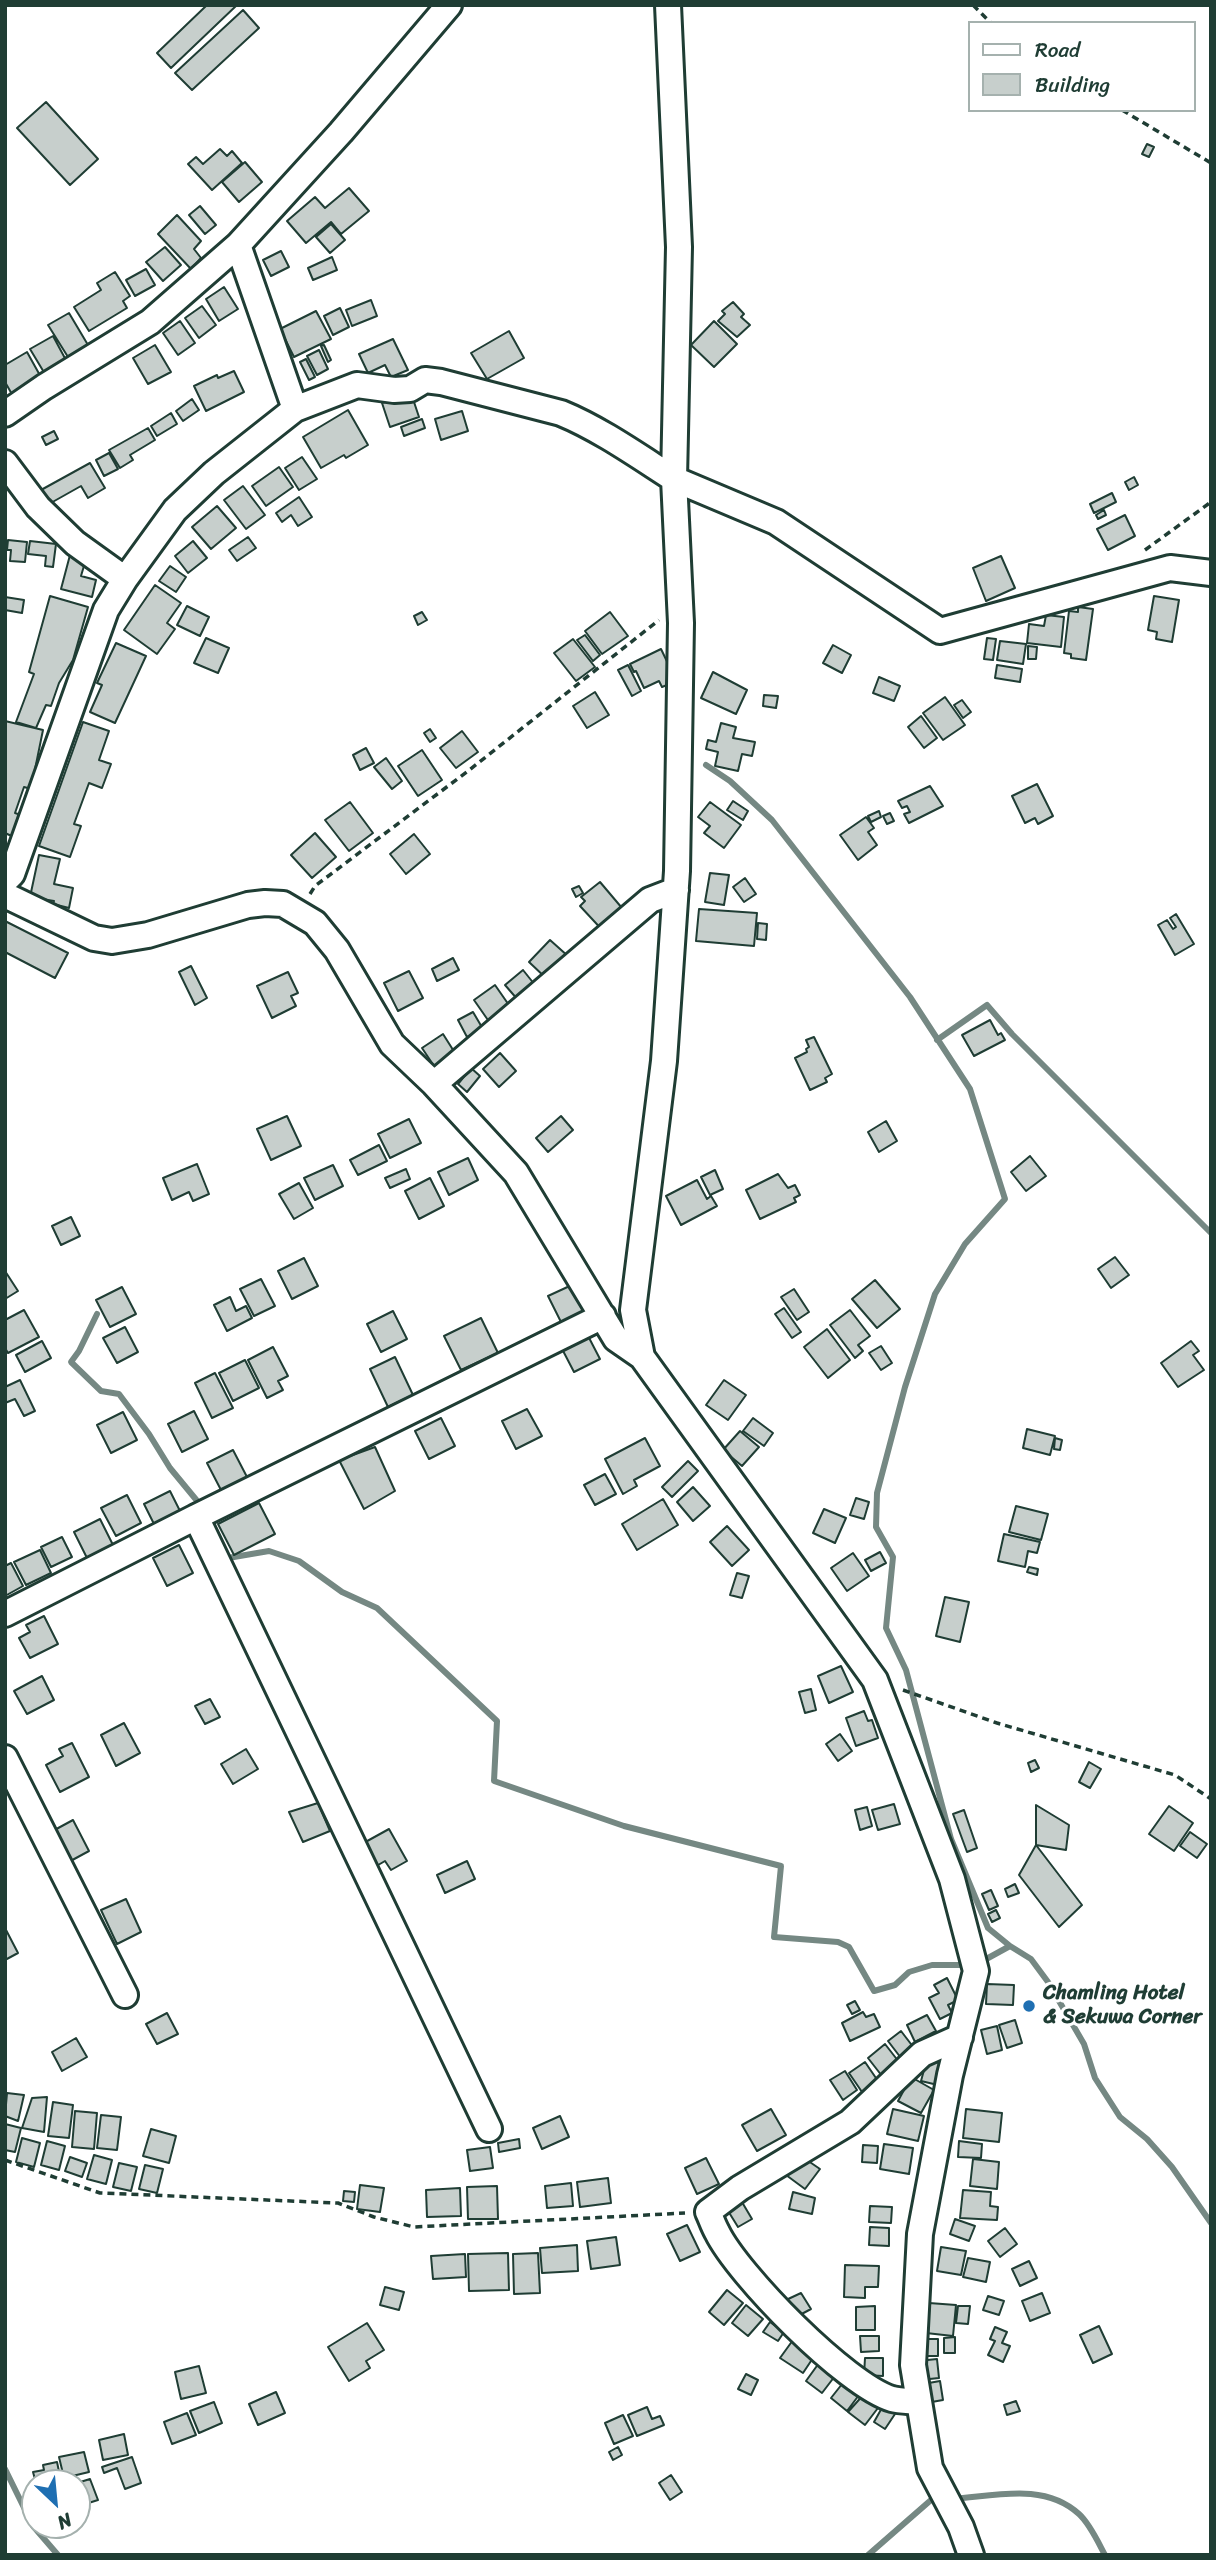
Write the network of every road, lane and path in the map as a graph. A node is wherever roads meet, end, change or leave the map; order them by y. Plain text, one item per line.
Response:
1 (449, 5) edge
2 (668, 5) edge
3 (973, 5) edge
4 (989, 21) edge
5 (1125, 112) edge
6 (1211, 163) edge
7 (238, 245) junction
8 (295, 409) junction
9 (5, 414) edge
10 (5, 463) edge
11 (674, 479) junction
12 (1211, 502) edge
13 (1145, 550) dead end
14 (1211, 573) edge
15 (125, 579) junction
16 (680, 603) junction
17 (5, 881) edge
18 (676, 890) junction
19 (5, 895) edge
20 (300, 913) junction
21 (434, 1084) junction
22 (603, 1316) junction
23 (642, 1357) junction
24 (196, 1517) junction
25 (5, 1614) edge
26 (874, 1680) junction
27 (5, 1758) edge
28 (1211, 1800) edge
29 (125, 1996) dead end
30 (961, 2037) junction
31 (489, 2129) dead end
32 (5, 2160) edge
33 (708, 2212) junction
34 (919, 2402) junction
35 (971, 2555) edge

1 - 7 street
2 - 11 street
3 - 4 path
5 - 6 path
7 - 8 street
7 - 9 street
8 - 11 street
8 - 15 street
10 - 15 street
11 - 14 street
11 - 16 street
12 - 13 path
15 - 17 street
16 - 18 street
16 - 20 path
18 - 21 street
18 - 23 street
19 - 20 street
20 - 21 street
21 - 22 street
22 - 23 street
22 - 24 street
23 - 26 street
24 - 25 street
24 - 31 street
26 - 28 path
26 - 30 street
27 - 29 street
30 - 33 street
30 - 34 street
32 - 33 path
33 - 34 street
34 - 35 street

